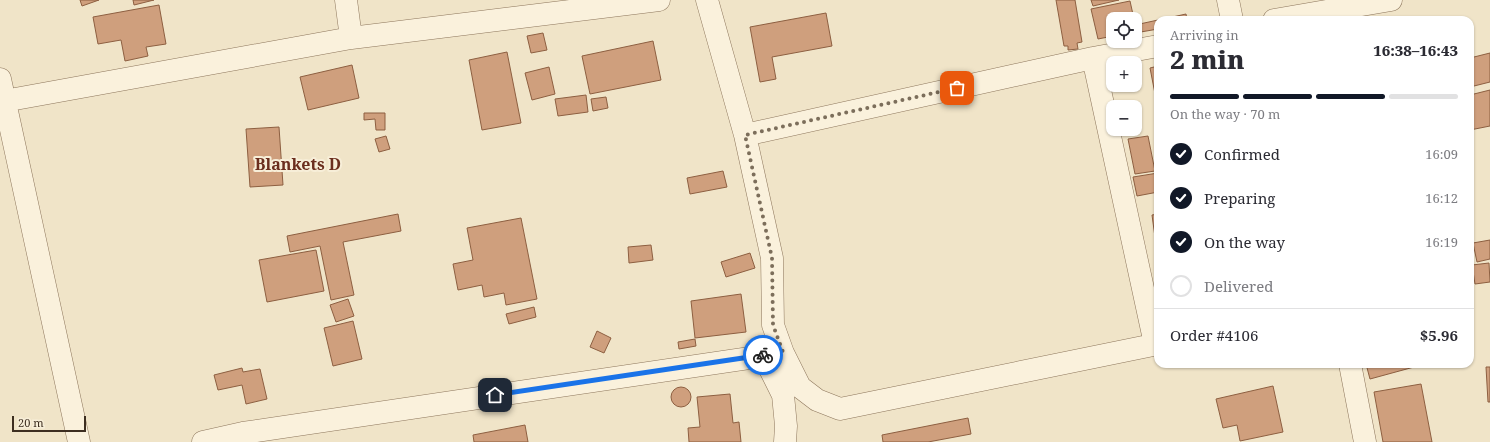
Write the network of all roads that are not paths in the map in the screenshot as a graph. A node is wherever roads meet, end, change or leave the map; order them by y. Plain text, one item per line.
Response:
1 (346, 0) edge
2 (659, 0) edge
3 (707, 0) edge
4 (1228, 0) edge
5 (1391, 0) edge
6 (1231, 16) edge
7 (1297, 16) edge
8 (351, 38) junction
9 (1154, 47) edge
10 (1094, 58) junction
11 (0, 79) edge
12 (4, 101) junction
13 (745, 135) junction
14 (1154, 330) edge
15 (1154, 345) edge
16 (773, 354) junction
17 (1351, 368) edge
18 (79, 442) edge
19 (203, 442) edge
20 (785, 442) edge
21 (1365, 442) edge

1 - 8 street
2 - 8 street
3 - 13 street
4 - 6 street
5 - 7 street
8 - 12 street
9 - 10 street
10 - 13 street
10 - 14 street
11 - 12 street
12 - 18 street
13 - 16 street
15 - 16 street
16 - 19 street
16 - 20 street
17 - 21 street

